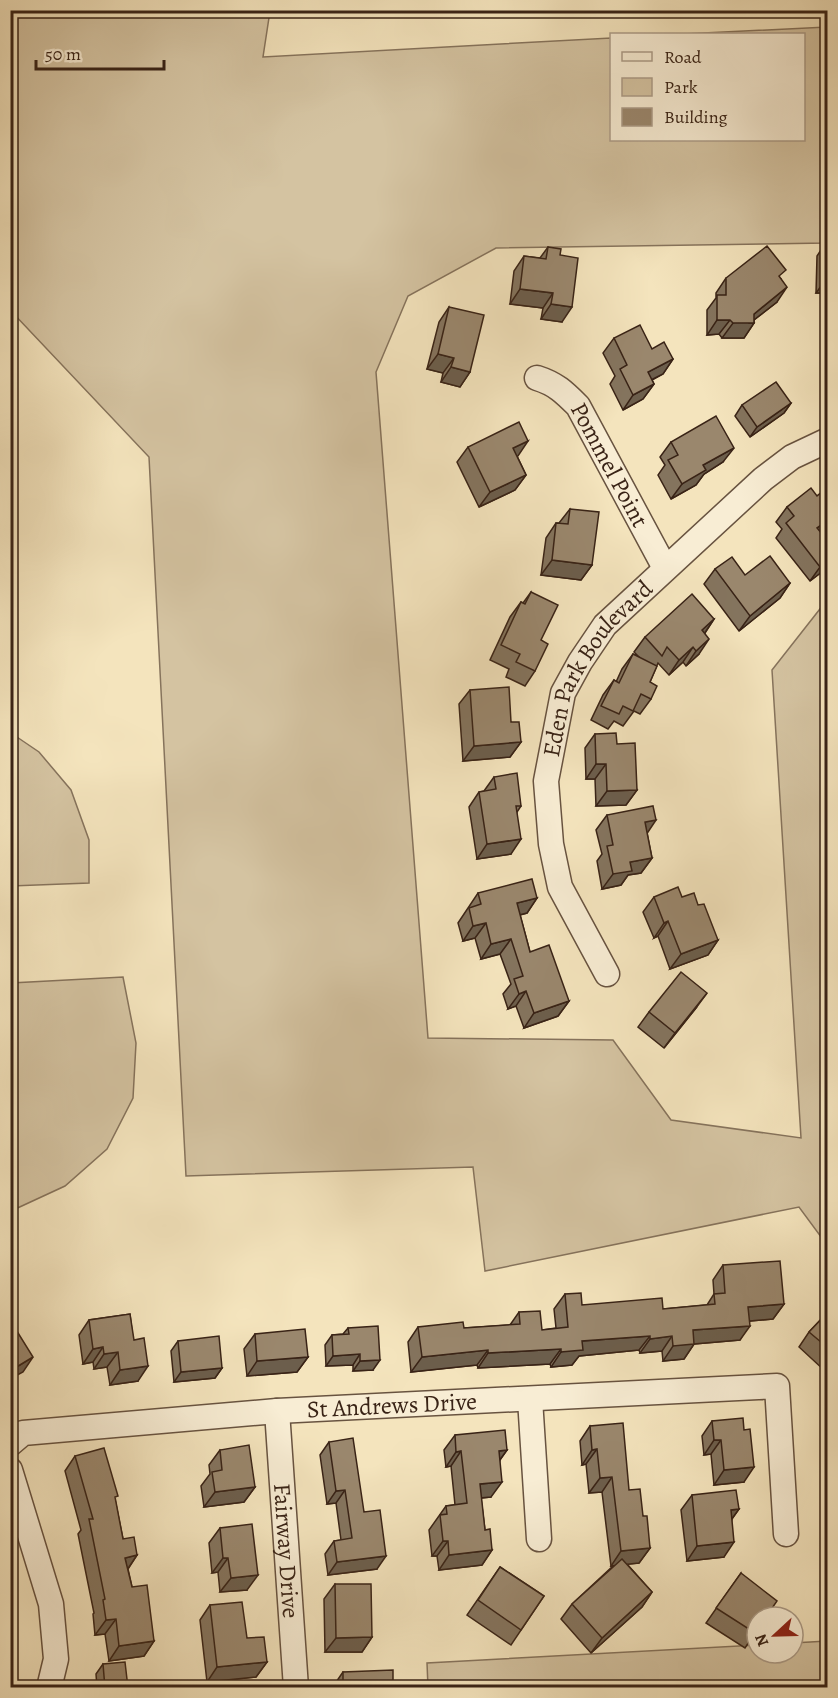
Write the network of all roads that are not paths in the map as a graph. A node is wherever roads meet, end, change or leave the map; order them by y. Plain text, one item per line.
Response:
1 (537, 378) dead end
2 (828, 440) edge
3 (665, 568) junction
4 (607, 974) dead end
5 (530, 1399) junction
6 (277, 1411) junction
7 (10, 1444) edge
8 (10, 1470) edge
9 (786, 1534) dead end
10 (539, 1539) dead end
11 (49, 1688) edge
12 (296, 1688) edge

1 - 3 street, Pommel Point
2 - 3 street, Eden Park Boulevard
3 - 4 street, Eden Park Boulevard
5 - 6 street, St Andrews Drive
5 - 9 street, St Andrews Drive
5 - 10 street
6 - 7 street, St Andrews Drive
6 - 12 street, Fairway Drive
8 - 11 street

